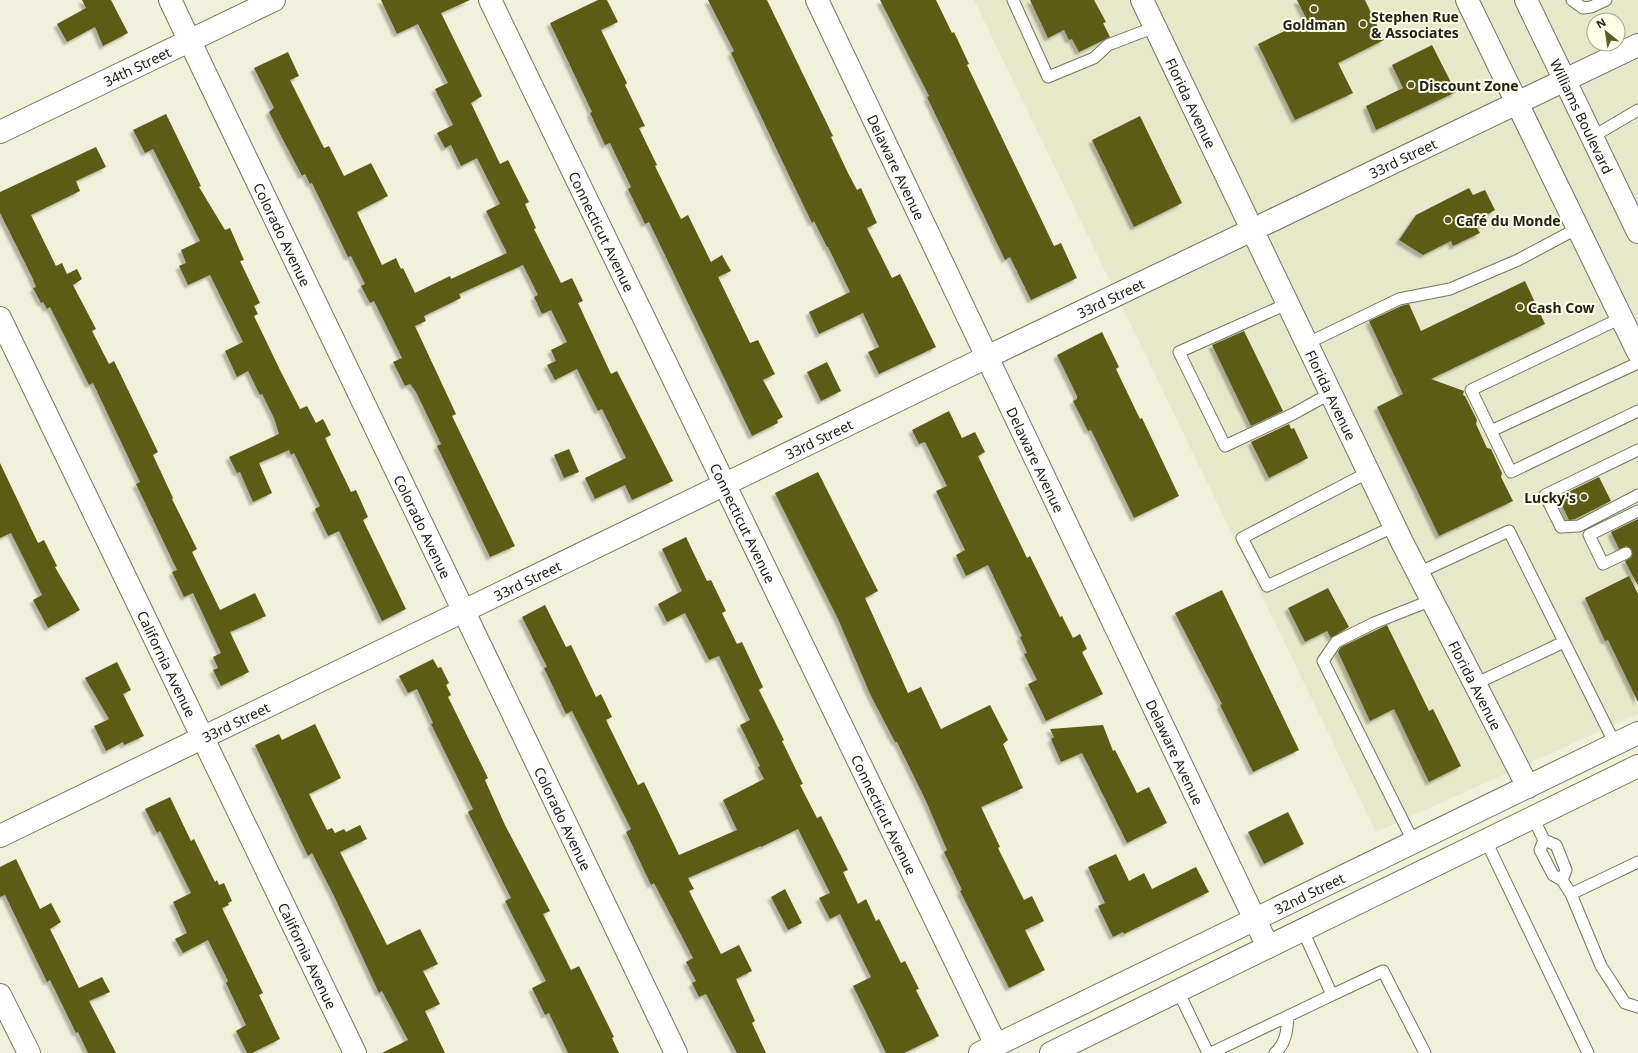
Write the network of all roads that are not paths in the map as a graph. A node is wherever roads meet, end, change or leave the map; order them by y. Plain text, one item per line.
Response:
1 (170, 0) edge
2 (274, 0) edge
3 (490, 0) edge
4 (817, 0) edge
5 (1013, 0) edge
6 (1142, 0) edge
7 (1467, 0) edge
8 (1526, 0) edge
9 (1572, 0) edge
10 (1606, 0) edge
11 (1155, 27) junction
12 (189, 40) junction
13 (1638, 45) edge
14 (1565, 79) junction
15 (1518, 102) junction
16 (1638, 110) edge
17 (0, 132) edge
18 (1592, 137) junction
19 (1636, 224) edge
20 (1578, 228) junction
21 (1253, 229) junction
22 (1289, 303) junction
23 (0, 318) edge
24 (1621, 318) junction
25 (1308, 343) junction
26 (1638, 352) edge
27 (988, 357) junction
28 (1638, 363) edge
29 (1331, 393) junction
30 (1638, 411) edge
31 (1491, 430) junction
32 (1638, 450) edge
33 (1369, 472) junction
34 (724, 485) junction
35 (1638, 495) edge
36 (1638, 511) edge
37 (1395, 526) junction
38 (1626, 553) dead end
39 (1418, 573) junction
40 (1432, 600) junction
41 (463, 612) junction
42 (1564, 642) junction
43 (1475, 684) junction
44 (1638, 733) edge
45 (202, 739) junction
46 (1615, 744) junction
47 (1638, 766) edge
48 (1528, 787) junction
49 (1473, 814) junction
50 (1533, 818) junction
51 (0, 836) edge
52 (1544, 840) junction
53 (1486, 841) junction
54 (1414, 843) junction
55 (1638, 862) edge
56 (1562, 880) junction
57 (1571, 894) junction
58 (1256, 919) junction
59 (1302, 931) junction
60 (1268, 947) junction
61 (1178, 992) junction
62 (0, 995) edge
63 (1332, 995) junction
64 (1638, 1007) edge
65 (1288, 1017) junction
66 (988, 1049) edge
67 (29, 1053) edge
68 (355, 1053) edge
69 (676, 1053) edge
70 (1051, 1053) edge
71 (1210, 1053) edge
72 (1275, 1053) edge
73 (1425, 1053) edge
74 (1588, 1053) edge

1 - 12 street, Colorado Avenue
2 - 12 street, 34th Street
3 - 34 street, Connecticut Avenue
4 - 27 street, Delaware Avenue
5 - 11 lane
6 - 11 street, Florida Avenue
7 - 15 street
8 - 14 street, Williams Boulevard
9 - 10 lane
11 - 21 street, Florida Avenue
12 - 17 street, 34th Street
12 - 41 street, Colorado Avenue
13 - 14 street, 33rd Street
14 - 15 street, 33rd Street
14 - 18 street, Williams Boulevard
15 - 20 street
15 - 21 street, 33rd Street
16 - 18 lane
18 - 19 street, Williams Boulevard
20 - 24 street
20 - 25 lane
21 - 22 street, Florida Avenue
21 - 27 street, 33rd Street
22 - 25 street, Florida Avenue
22 - 29 lane
23 - 45 street, California Avenue
24 - 26 street
24 - 31 lane
25 - 29 street, Florida Avenue
27 - 34 street, 33rd Street
27 - 58 street, Delaware Avenue
28 - 31 lane
29 - 33 street, Florida Avenue
30 - 31 lane
32 - 35 lane
33 - 37 street, Florida Avenue
33 - 37 lane
34 - 41 street, 33rd Street
34 - 66 street, Connecticut Avenue
36 - 38 lane
37 - 39 street, Florida Avenue
39 - 40 street, Florida Avenue
39 - 42 lane
40 - 43 street, Florida Avenue
40 - 54 lane
41 - 45 street, 33rd Street
41 - 69 street, Colorado Avenue
42 - 43 lane
42 - 46 lane
43 - 48 street, Florida Avenue
44 - 46 street, 32nd Street
45 - 51 street, 33rd Street
45 - 68 street, California Avenue
46 - 48 street, 32nd Street
47 - 50 street
48 - 49 street, 32nd Street
49 - 53 street
49 - 54 street, 32nd Street
50 - 52 lane
50 - 53 street
52 - 56 lane
52 - 56 lane
53 - 59 street
53 - 74 lane
54 - 58 street, 32nd Street
55 - 57 lane
56 - 57 lane
57 - 64 lane
58 - 60 street, Delaware Avenue
58 - 66 street, 32nd Street
59 - 60 street
59 - 63 lane
60 - 61 street
61 - 70 street
61 - 71 lane
62 - 67 street
63 - 65 lane
63 - 73 lane
65 - 71 lane
65 - 72 lane

